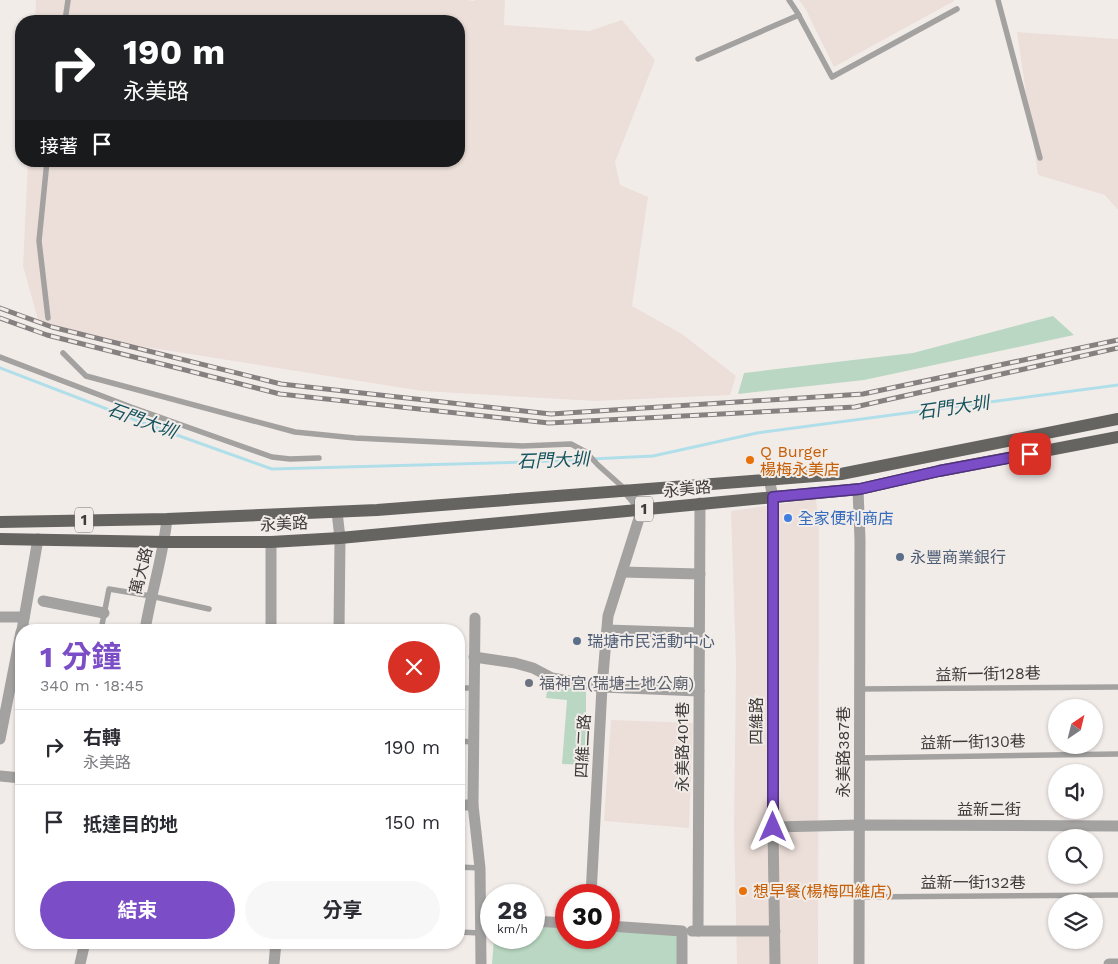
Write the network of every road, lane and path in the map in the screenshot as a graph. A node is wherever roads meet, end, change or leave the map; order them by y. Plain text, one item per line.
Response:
1 (68, 0) edge
2 (789, 0) edge
3 (998, 0) edge
4 (957, 9) dead end
5 (66, 15) edge
6 (799, 15) junction
7 (698, 60) dead end
8 (1040, 158) dead end
9 (46, 167) edge
10 (48, 318) dead end
11 (62, 353) dead end
12 (0, 357) edge
13 (1113, 420) edge
14 (1117, 439) edge
15 (319, 458) dead end
16 (769, 479) junction
17 (626, 490) junction
18 (858, 490) junction
19 (773, 497) junction
20 (700, 503) junction
21 (642, 509) junction
22 (337, 512) junction
23 (167, 519) junction
24 (0, 522) edge
25 (340, 538) junction
26 (0, 539) edge
27 (38, 539) junction
28 (164, 542) junction
29 (271, 542) junction
30 (622, 572) junction
31 (700, 574) junction
32 (151, 596) junction
33 (42, 601) dead end
34 (209, 609) dead end
35 (104, 613) junction
36 (0, 617) edge
37 (24, 617) junction
38 (475, 618) dead end
39 (22, 624) edge
40 (102, 624) edge
41 (145, 624) edge
42 (271, 624) edge
43 (339, 624) edge
44 (607, 630) junction
45 (699, 633) junction
46 (474, 657) junction
47 (15, 662) edge
48 (1118, 686) edge
49 (602, 687) junction
50 (465, 688) edge
51 (474, 688) junction
52 (859, 690) junction
53 (699, 691) junction
54 (0, 739) edge
55 (465, 741) edge
56 (473, 742) junction
57 (1118, 754) edge
58 (859, 758) junction
59 (0, 776) edge
60 (15, 777) edge
61 (465, 805) edge
62 (473, 805) junction
63 (859, 825) junction
64 (1118, 826) edge
65 (773, 827) junction
66 (465, 867) edge
67 (480, 868) junction
68 (482, 884) edge
69 (593, 884) edge
70 (1118, 895) edge
71 (859, 897) junction
72 (620, 927) edge
73 (682, 931) junction
74 (698, 931) junction
75 (774, 931) junction
76 (465, 932) edge
77 (480, 933) edge
78 (83, 949) edge
79 (275, 949) edge
80 (481, 949) edge
81 (80, 964) edge
82 (274, 964) edge
83 (481, 964) edge
84 (682, 964) edge
85 (774, 964) edge
86 (859, 964) edge
87 (1109, 964) edge
88 (1117, 964) edge

1 - 5 lane
2 - 6 lane
3 - 8 lane
4 - 6 lane
6 - 7 lane
9 - 10 lane
11 - 17 lane
12 - 15 lane
13 - 14 street
13 - 16 main road, 永美路 / 1
14 - 18 main road, 永美路 / 1
16 - 17 main road, 永美路 / 1
16 - 19 street, 四維路
17 - 21 street
17 - 22 main road, 永美路 / 1
18 - 19 main road, 永美路 / 1
18 - 52 street, 永美路387巷
19 - 20 main road, 永美路 / 1
19 - 65 street, 四維路
20 - 21 main road, 永美路 / 1
20 - 31 street, 永美路401巷
21 - 25 main road, 永美路 / 1
21 - 30 street, 四維二路
22 - 23 main road, 永美路 / 1
22 - 25 street
23 - 24 main road, 1
23 - 28 street, 萬大路
25 - 29 main road, 永美路 / 1
25 - 43 street
26 - 27 main road, 1
27 - 28 main road, 1
27 - 37 street
28 - 29 main road, 永美路 / 1
28 - 32 street, 萬大路
29 - 42 street
30 - 31 street
30 - 44 street, 四維二路
31 - 45 street, 永美路401巷
32 - 34 lane
32 - 35 lane
32 - 41 street, 萬大路
33 - 35 street
35 - 40 lane
36 - 37 street
37 - 39 street
38 - 46 street
44 - 45 street
44 - 49 street, 四維二路
45 - 53 street, 永美路401巷
46 - 49 street
46 - 51 street
47 - 54 street
48 - 52 lane, 益新一街128巷
49 - 53 street
49 - 69 street, 四維二路
50 - 51 lane
51 - 56 street
52 - 58 street, 永美路387巷
53 - 74 street, 永美路401巷
55 - 56 lane
56 - 62 street
57 - 58 lane, 益新一街130巷
58 - 63 street, 永美路387巷
59 - 60 street
61 - 62 street
62 - 67 street
63 - 64 street, 益新二街
63 - 65 street, 益新二街
63 - 71 street, 永美路387巷
65 - 75 street, 四維路
66 - 67 lane
67 - 68 street
70 - 71 lane, 益新一街132巷
71 - 86 street, 永美路387巷
72 - 73 street
73 - 74 street
73 - 84 street
74 - 75 street
75 - 85 street, 四維路
76 - 77 lane
78 - 81 street
79 - 82 street
80 - 83 street
87 - 88 street

